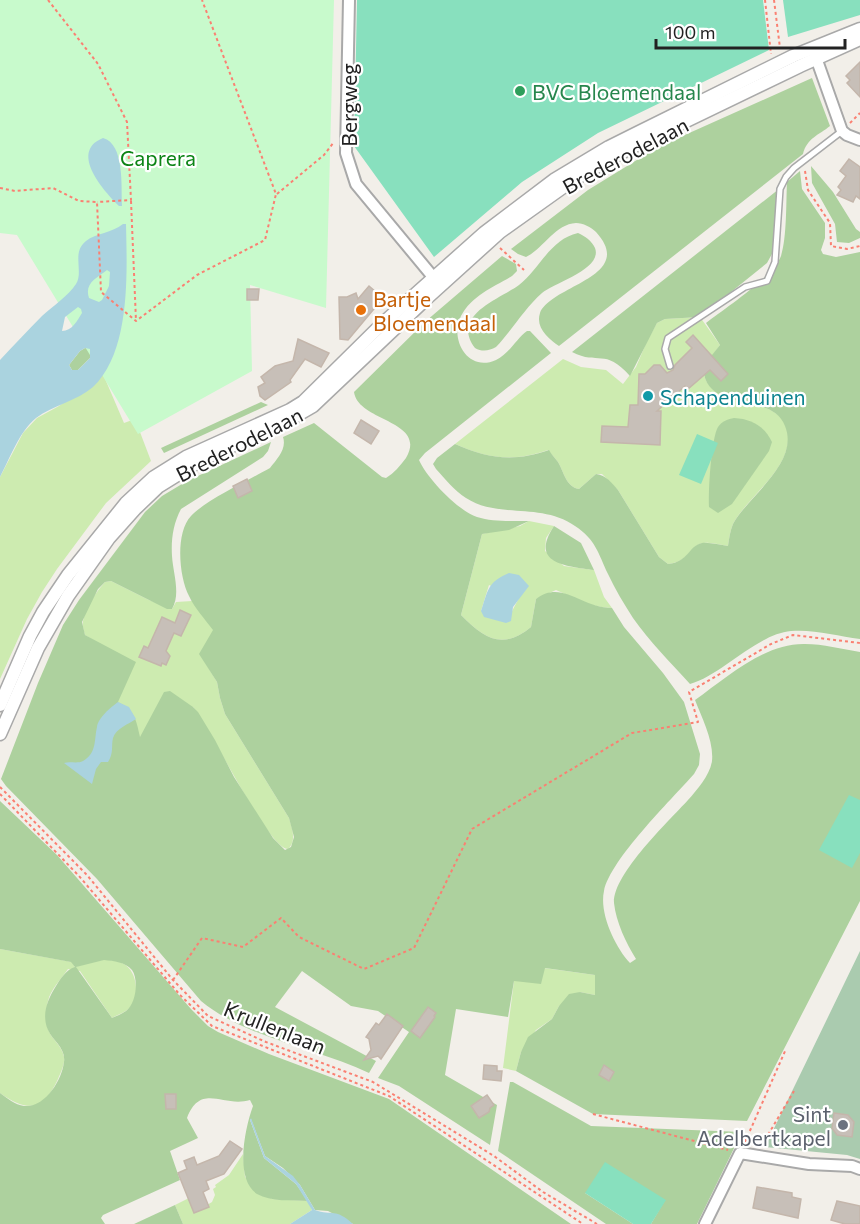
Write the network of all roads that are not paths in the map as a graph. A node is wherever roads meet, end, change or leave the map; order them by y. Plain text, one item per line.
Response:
1 (349, 0) edge
2 (860, 29) edge
3 (860, 39) edge
4 (814, 53) junction
5 (842, 131) junction
6 (860, 140) edge
7 (437, 282) junction
8 (670, 366) dead end
9 (167, 474) junction
10 (0, 705) edge
11 (0, 734) edge
12 (860, 1169) edge
13 (705, 1224) edge

1 - 7 street, Bergweg
2 - 4 street, Brederodelaan
3 - 4 street, Brederodelaan
4 - 5 street
4 - 7 street, Brederodelaan
5 - 6 street
5 - 8 lane
7 - 9 street, Brederodelaan
9 - 10 street, Brederodelaan
9 - 11 street, Brederodelaan
12 - 13 street

